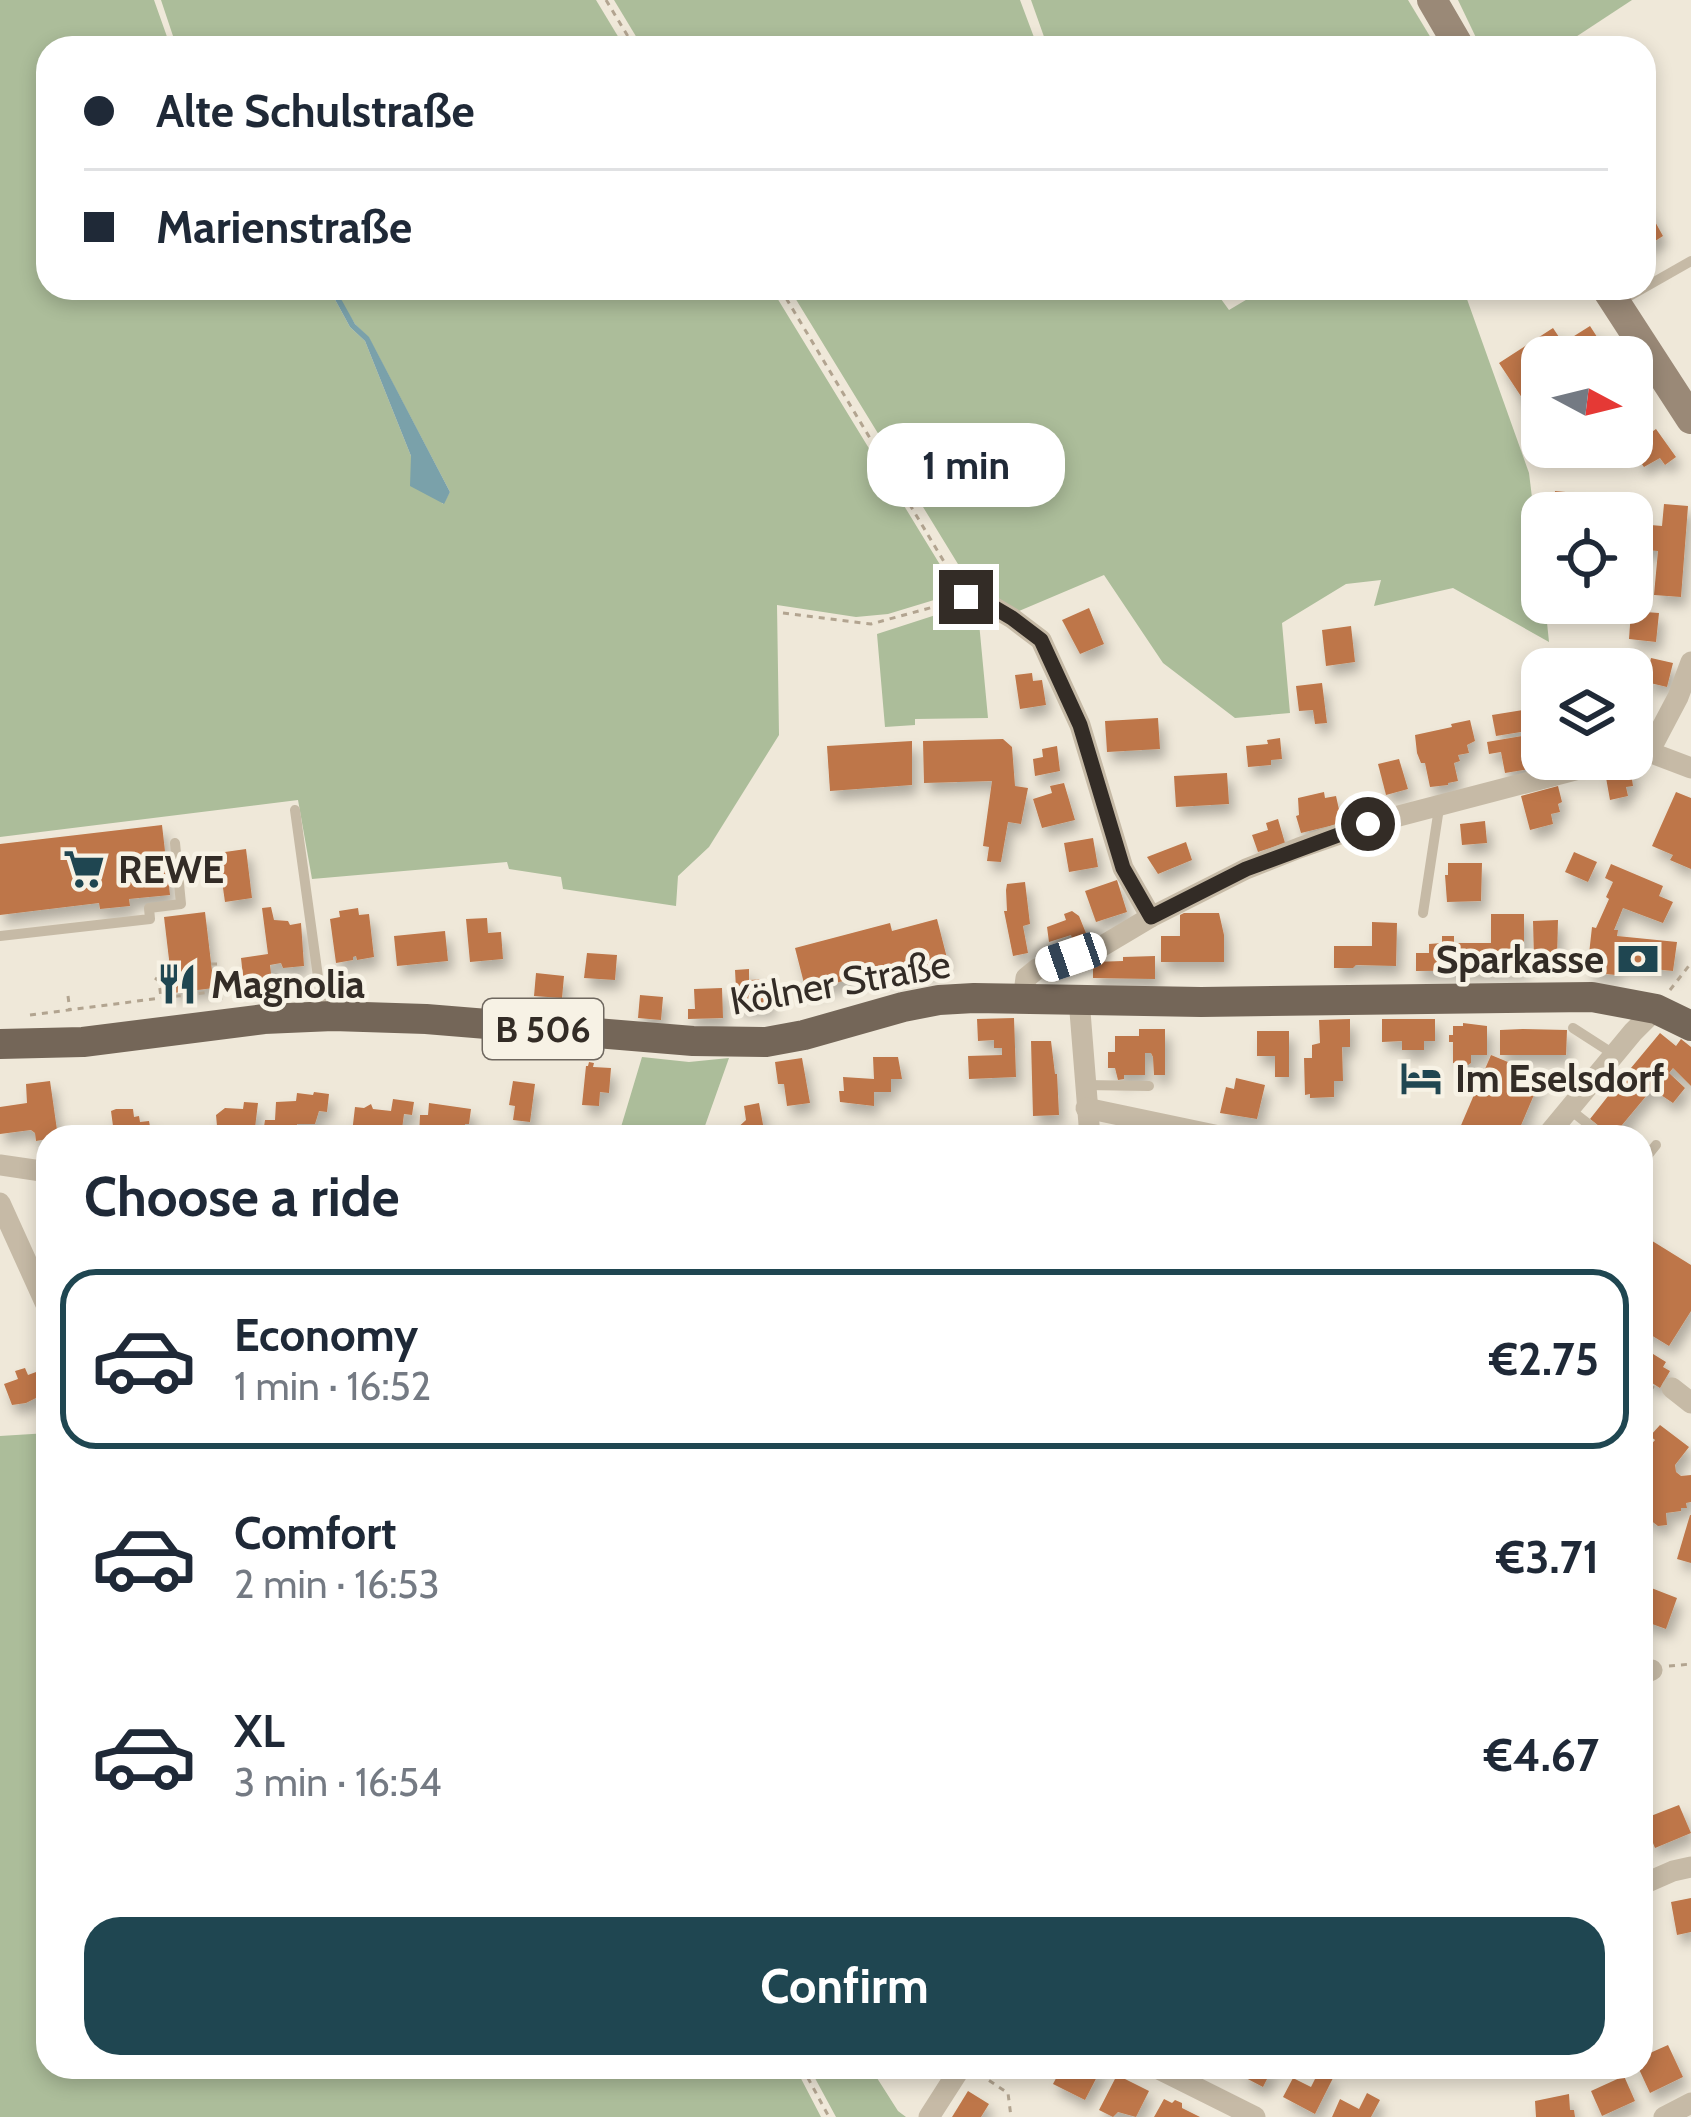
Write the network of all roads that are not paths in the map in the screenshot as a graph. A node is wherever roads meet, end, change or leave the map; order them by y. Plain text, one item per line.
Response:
1 (1432, 0) edge
2 (1453, 36) edge
3 (1691, 261) edge
4 (1656, 276) edge
5 (1614, 300) edge
6 (1691, 419) edge
7 (966, 597) road end
8 (1691, 662) edge
9 (1653, 736) edge
10 (1653, 757) edge
11 (1691, 768) edge
12 (1536, 780) edge
13 (1440, 805) junction
14 (296, 810) dead end
15 (176, 843) dead end
16 (1423, 913) dead end
17 (1151, 917) junction
18 (0, 936) edge
19 (1079, 999) junction
20 (1023, 1000) junction
21 (1656, 1009) junction
22 (323, 1016) junction
23 (1691, 1026) edge
24 (1573, 1028) dead end
25 (0, 1044) edge
26 (1615, 1055) junction
27 (1149, 1086) dead end
28 (1086, 1096) junction
29 (1569, 1109) junction
30 (1089, 1125) edge
31 (1184, 1125) edge
32 (1556, 1125) edge
33 (1590, 1125) edge
34 (1656, 1145) dead end
35 (1653, 1149) edge
36 (0, 1165) edge
37 (36, 1170) edge
38 (0, 1203) edge
39 (36, 1282) edge
40 (1672, 1388) dead end
41 (1691, 1403) edge
42 (1691, 1867) edge
43 (1653, 1880) edge
44 (959, 2079) edge
45 (1178, 2079) edge
46 (1691, 2103) edge
47 (929, 2117) edge
48 (1256, 2117) edge
49 (1664, 2117) edge

1 - 2 main road
3 - 4 lane
5 - 6 main road
7 - 17 street
8 - 9 street
10 - 11 street
12 - 13 street
13 - 16 lane
13 - 17 street
14 - 22 lane
15 - 18 lane
17 - 20 street
19 - 20 main road, Kölner Straße / B 506
19 - 21 main road, Kölner Straße / B 506
19 - 28 street
20 - 22 main road, Kölner Straße / B 506
21 - 23 main road, Kölner Straße / B 506
21 - 26 street
22 - 25 main road, Kölner Straße / B 506
24 - 26 lane
26 - 29 street
27 - 28 lane
28 - 30 street
28 - 31 street
29 - 32 street
29 - 33 lane
34 - 35 lane
36 - 37 street
38 - 39 street
40 - 41 street
42 - 43 street
44 - 47 street
45 - 48 street
46 - 49 street

